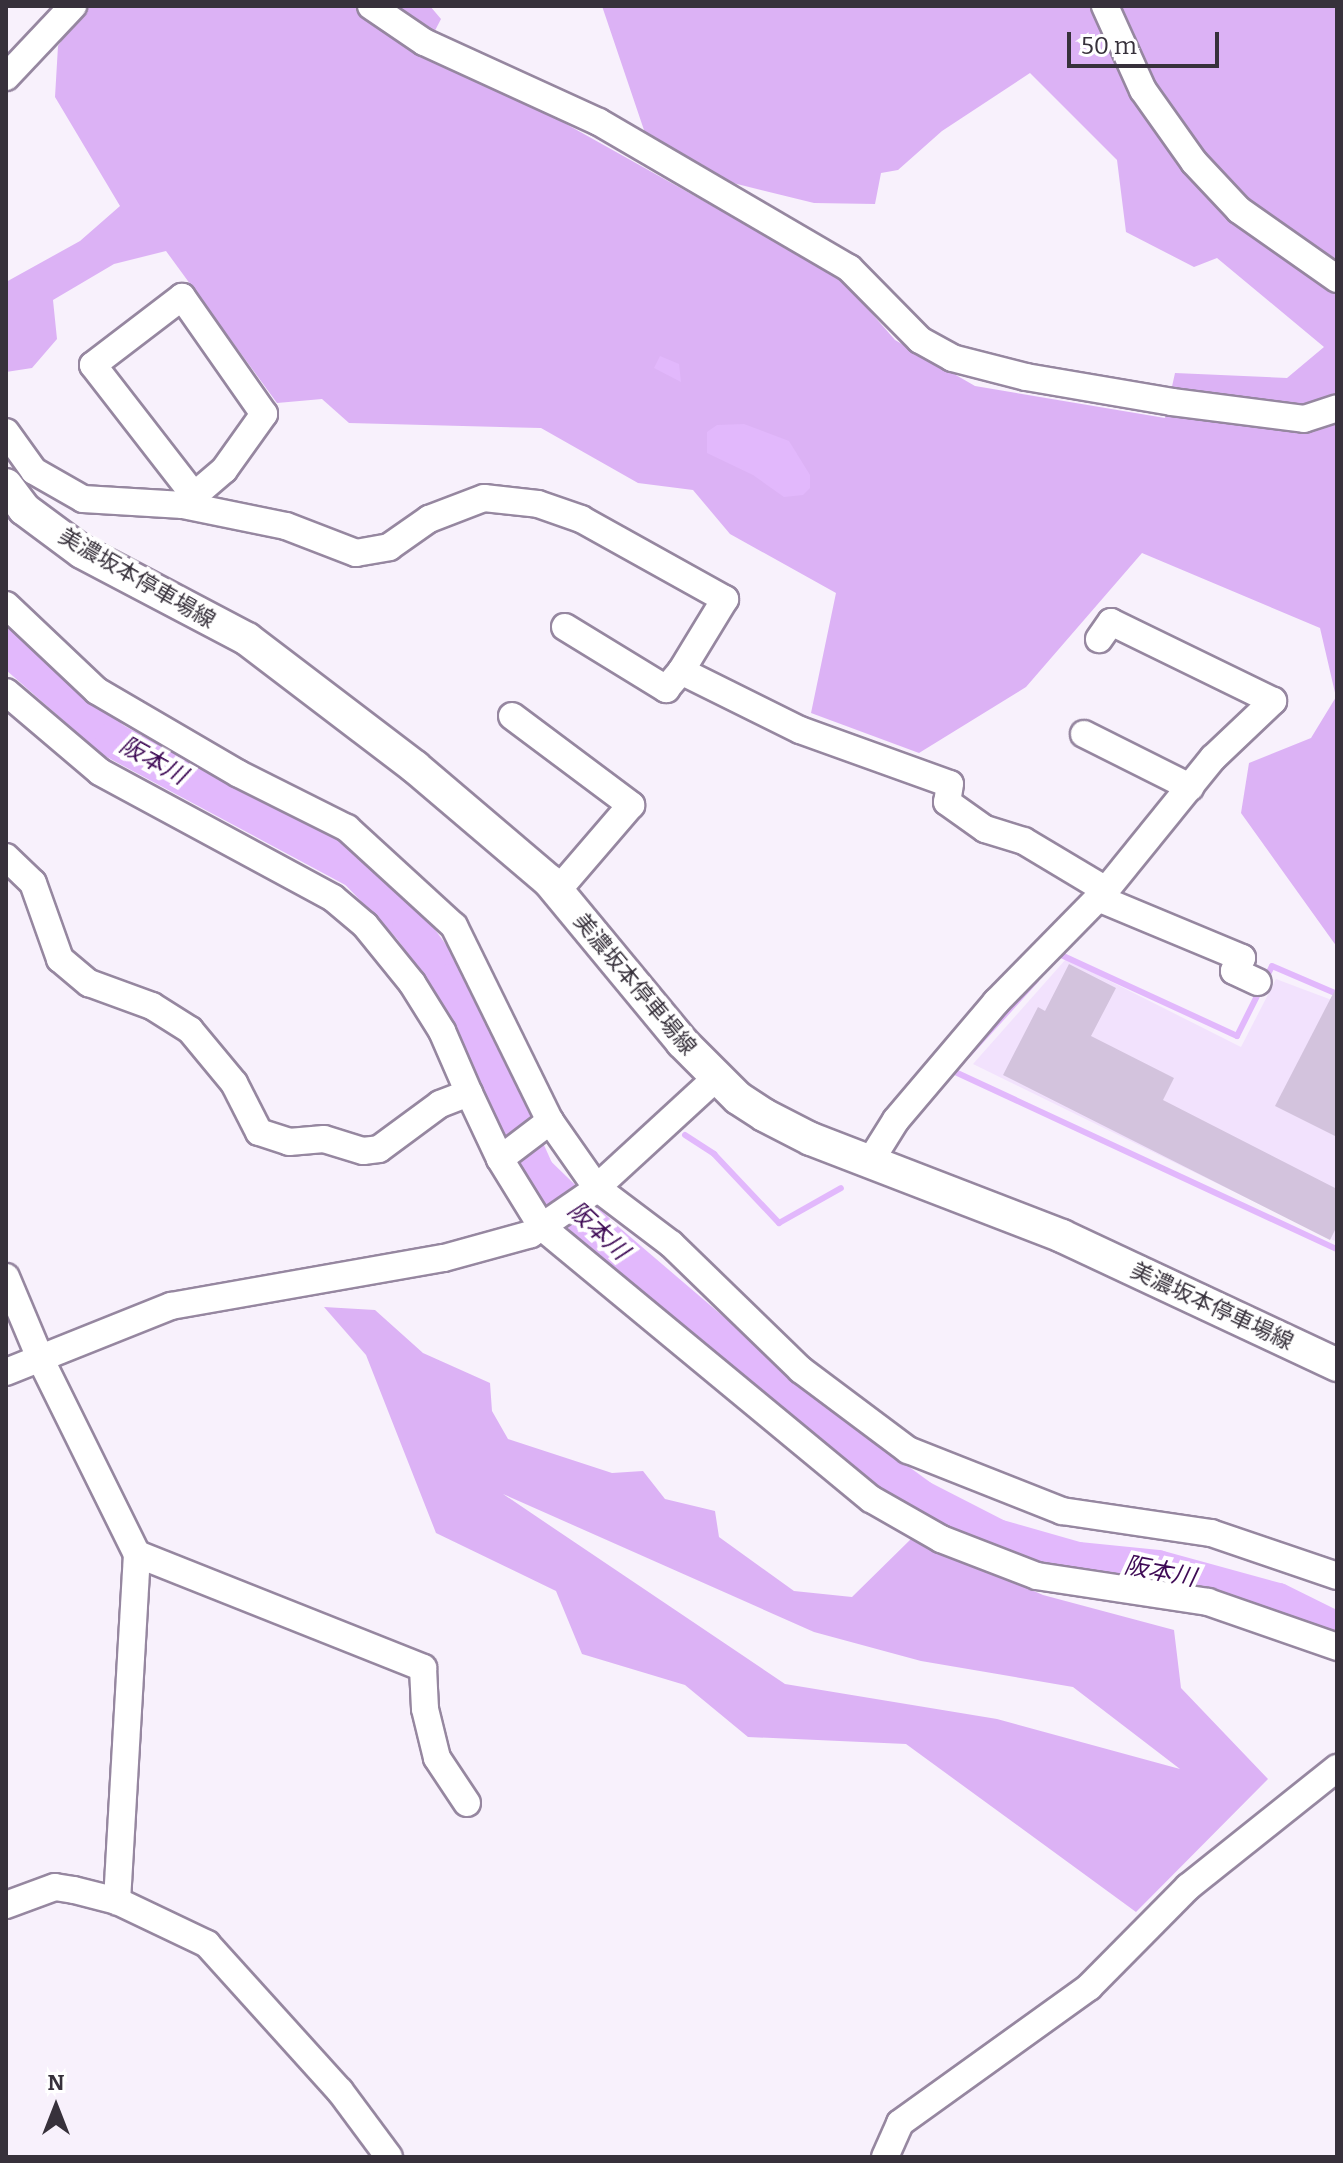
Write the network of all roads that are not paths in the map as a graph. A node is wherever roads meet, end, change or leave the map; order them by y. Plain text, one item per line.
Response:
1 (73, 6) edge
2 (371, 6) edge
3 (1105, 6) edge
4 (6, 77) edge
5 (1337, 279) edge
6 (1337, 408) edge
7 (6, 432) edge
8 (6, 485) edge
9 (189, 500) junction
10 (6, 605) edge
11 (565, 627) dead end
12 (1099, 639) dead end
13 (681, 671) junction
14 (6, 692) edge
15 (512, 716) dead end
16 (1084, 734) dead end
17 (1190, 787) junction
18 (6, 857) edge
19 (557, 891) junction
20 (1102, 894) junction
21 (1258, 982) dead end
22 (716, 1078) junction
23 (469, 1093) junction
24 (550, 1121) junction
25 (500, 1159) junction
26 (871, 1160) junction
27 (594, 1190) junction
28 (547, 1224) junction
29 (6, 1277) edge
30 (40, 1358) junction
31 (1337, 1365) edge
32 (6, 1372) edge
33 (137, 1554) junction
34 (1337, 1576) edge
35 (1337, 1647) edge
36 (1337, 1768) edge
37 (467, 1803) dead end
38 (117, 1901) junction
39 (6, 1905) edge
40 (389, 2157) edge
41 (885, 2157) edge

1 - 4 street
2 - 6 street
3 - 5 street
7 - 9 street
8 - 19 main road, 美濃坂本停車場線
9 - 9 street
9 - 13 street
10 - 24 street
11 - 13 street
12 - 17 street
13 - 20 street
14 - 23 street
15 - 19 street
16 - 17 street
17 - 20 street
18 - 23 street
19 - 22 main road, 美濃坂本停車場線
20 - 21 street
20 - 26 street
22 - 26 main road, 美濃坂本停車場線
22 - 27 street
23 - 25 street
24 - 25 street
24 - 27 street
25 - 28 street
26 - 31 main road, 美濃坂本停車場線
27 - 28 street
27 - 34 street
28 - 30 street
28 - 35 street
29 - 30 street
30 - 32 street
30 - 33 street
33 - 37 street
33 - 38 street
36 - 41 street
38 - 39 street
38 - 40 street

